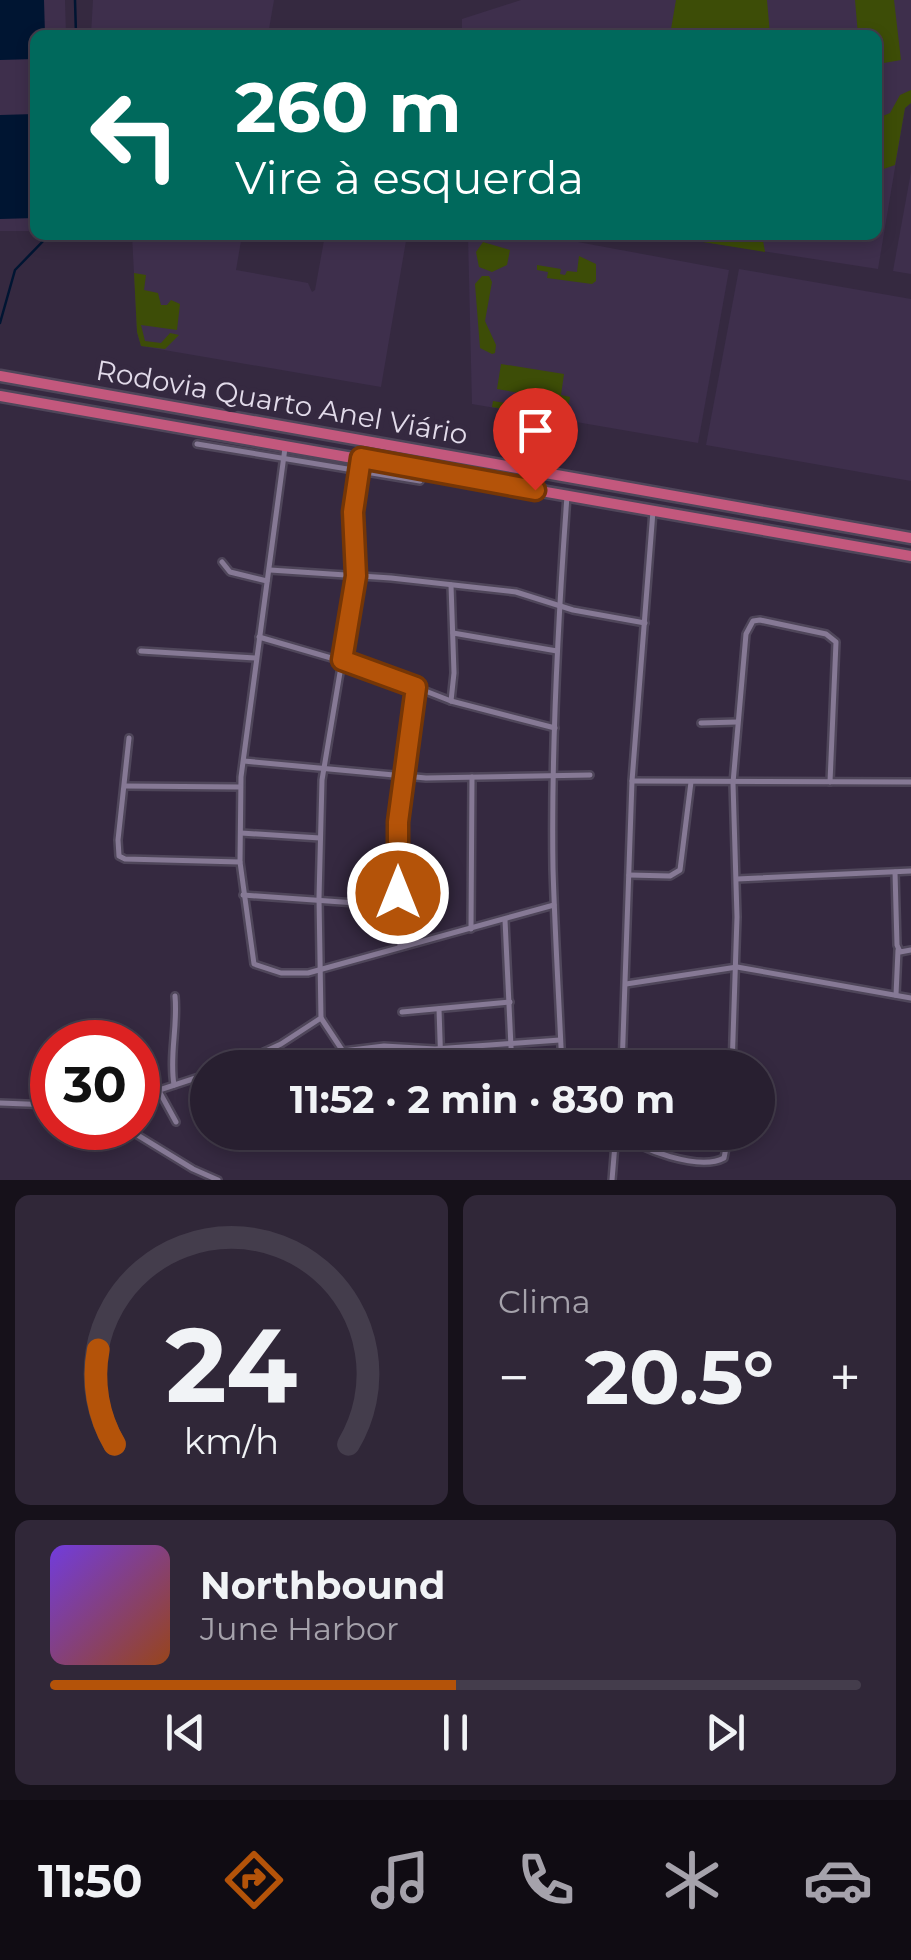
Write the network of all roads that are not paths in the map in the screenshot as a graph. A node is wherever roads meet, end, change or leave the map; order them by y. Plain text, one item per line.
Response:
1 (0, 376) edge
2 (0, 396) edge
3 (128, 397) junction
4 (126, 418) junction
5 (387, 443) junction
6 (197, 444) dead end
7 (286, 446) junction
8 (284, 458) junction
9 (361, 458) junction
10 (384, 462) junction
11 (358, 470) junction
12 (420, 481) dead end
13 (597, 481) junction
14 (649, 491) junction
15 (567, 496) junction
16 (592, 500) junction
17 (653, 511) junction
18 (911, 538) edge
19 (911, 556) edge
20 (222, 562) dead end
21 (270, 570) junction
22 (356, 576) junction
23 (268, 582) junction
24 (451, 585) junction
25 (558, 606) junction
26 (645, 623) junction
27 (453, 634) junction
28 (259, 637) junction
29 (141, 651) dead end
30 (557, 651) junction
31 (256, 658) junction
32 (342, 660) junction
33 (416, 687) junction
34 (451, 700) junction
35 (738, 722) junction
36 (701, 724) dead end
37 (554, 728) junction
38 (129, 738) dead end
39 (243, 761) junction
40 (324, 771) junction
41 (590, 774) dead end
42 (554, 776) junction
43 (403, 777) junction
44 (472, 777) junction
45 (632, 781) junction
46 (691, 782) junction
47 (830, 782) junction
48 (911, 782) edge
49 (734, 783) junction
50 (125, 786) junction
51 (240, 787) junction
52 (240, 833) junction
53 (320, 838) junction
54 (240, 862) junction
55 (911, 871) edge
56 (894, 872) junction
57 (628, 875) junction
58 (737, 880) junction
59 (242, 895) junction
60 (319, 898) junction
61 (554, 905) junction
62 (398, 906) junction
63 (505, 920) junction
64 (471, 929) junction
65 (400, 947) junction
66 (898, 950) junction
67 (911, 950) edge
68 (737, 967) junction
69 (321, 970) junction
70 (626, 984) junction
71 (896, 995) junction
72 (175, 996) dead end
73 (911, 998) edge
74 (510, 1002) junction
75 (440, 1009) junction
76 (402, 1012) dead end
77 (321, 1018) junction
78 (561, 1040) junction
79 (511, 1043) junction
80 (440, 1049) junction
81 (268, 1050) edge
82 (342, 1050) edge
83 (351, 1050) edge
84 (511, 1050) edge
85 (561, 1050) edge
86 (623, 1050) edge
87 (733, 1050) edge
88 (190, 1080) edge
89 (174, 1085) junction
90 (160, 1090) edge
91 (160, 1094) edge
92 (0, 1103) edge
93 (30, 1104) edge
94 (176, 1122) dead end
95 (160, 1149) edge
96 (616, 1150) edge
97 (649, 1150) edge
98 (726, 1150) edge
99 (218, 1180) edge
100 (612, 1180) edge

1 - 3 highway, Rodovia Quarto Anel Viário
2 - 4 highway, Rodovia Quarto Anel Viário
3 - 4 highway
3 - 5 highway, Rodovia Quarto Anel Viário
4 - 7 highway, Rodovia Quarto Anel Viário
5 - 10 highway
5 - 13 highway, Rodovia Quarto Anel Viário
6 - 8 street
7 - 8 street
7 - 9 highway, Rodovia Quarto Anel Viário
8 - 11 street
8 - 21 street
9 - 10 highway, Rodovia Quarto Anel Viário
9 - 11 street
10 - 15 highway, Rodovia Quarto Anel Viário
11 - 12 street
11 - 22 street
13 - 14 highway, Rodovia Quarto Anel Viário
13 - 16 highway
14 - 17 highway
14 - 18 highway, Rodovia Quarto Anel Viário
15 - 16 highway, Rodovia Quarto Anel Viário
15 - 25 street
16 - 17 highway, Rodovia Quarto Anel Viário
17 - 19 highway, Rodovia Quarto Anel Viário
17 - 26 street
20 - 23 street
21 - 22 street
21 - 23 street
22 - 24 street
22 - 32 street
23 - 28 street
24 - 25 street
24 - 27 street
25 - 26 street
25 - 30 street
26 - 45 street
27 - 30 street
27 - 34 street
28 - 31 street
28 - 32 street
29 - 31 street
30 - 37 street
31 - 39 street
32 - 33 street
32 - 40 street
33 - 34 street
33 - 43 street
34 - 37 street
35 - 36 street
35 - 47 street
35 - 49 street
37 - 42 street
38 - 50 street
39 - 40 street
39 - 51 street
40 - 43 street
40 - 53 street
41 - 42 street
42 - 44 street
42 - 61 street
43 - 44 street
43 - 62 street
44 - 64 street
45 - 46 street
45 - 57 street
46 - 49 street
46 - 57 street
47 - 48 street
47 - 49 street
49 - 58 street
50 - 51 street
50 - 54 street
51 - 52 street
52 - 53 street
52 - 54 street
53 - 60 street
54 - 59 street
55 - 56 street
56 - 58 street
56 - 66 street
57 - 70 street
58 - 68 street
59 - 60 street
59 - 69 street
60 - 62 street
60 - 69 street
61 - 63 street
61 - 78 street
62 - 65 street
63 - 64 street
63 - 74 street
64 - 65 street
65 - 69 street
66 - 67 street
66 - 71 street
68 - 70 street
68 - 71 street
68 - 87 street
69 - 77 street
70 - 86 street
71 - 73 street
72 - 89 street
74 - 75 street
74 - 79 street
75 - 76 street
75 - 80 street
77 - 81 street
77 - 82 street
78 - 79 street
78 - 85 street
79 - 80 street
79 - 84 street
80 - 83 street
88 - 89 street
89 - 90 street
91 - 94 street
92 - 93 street
95 - 99 street
96 - 100 street
97 - 98 street

